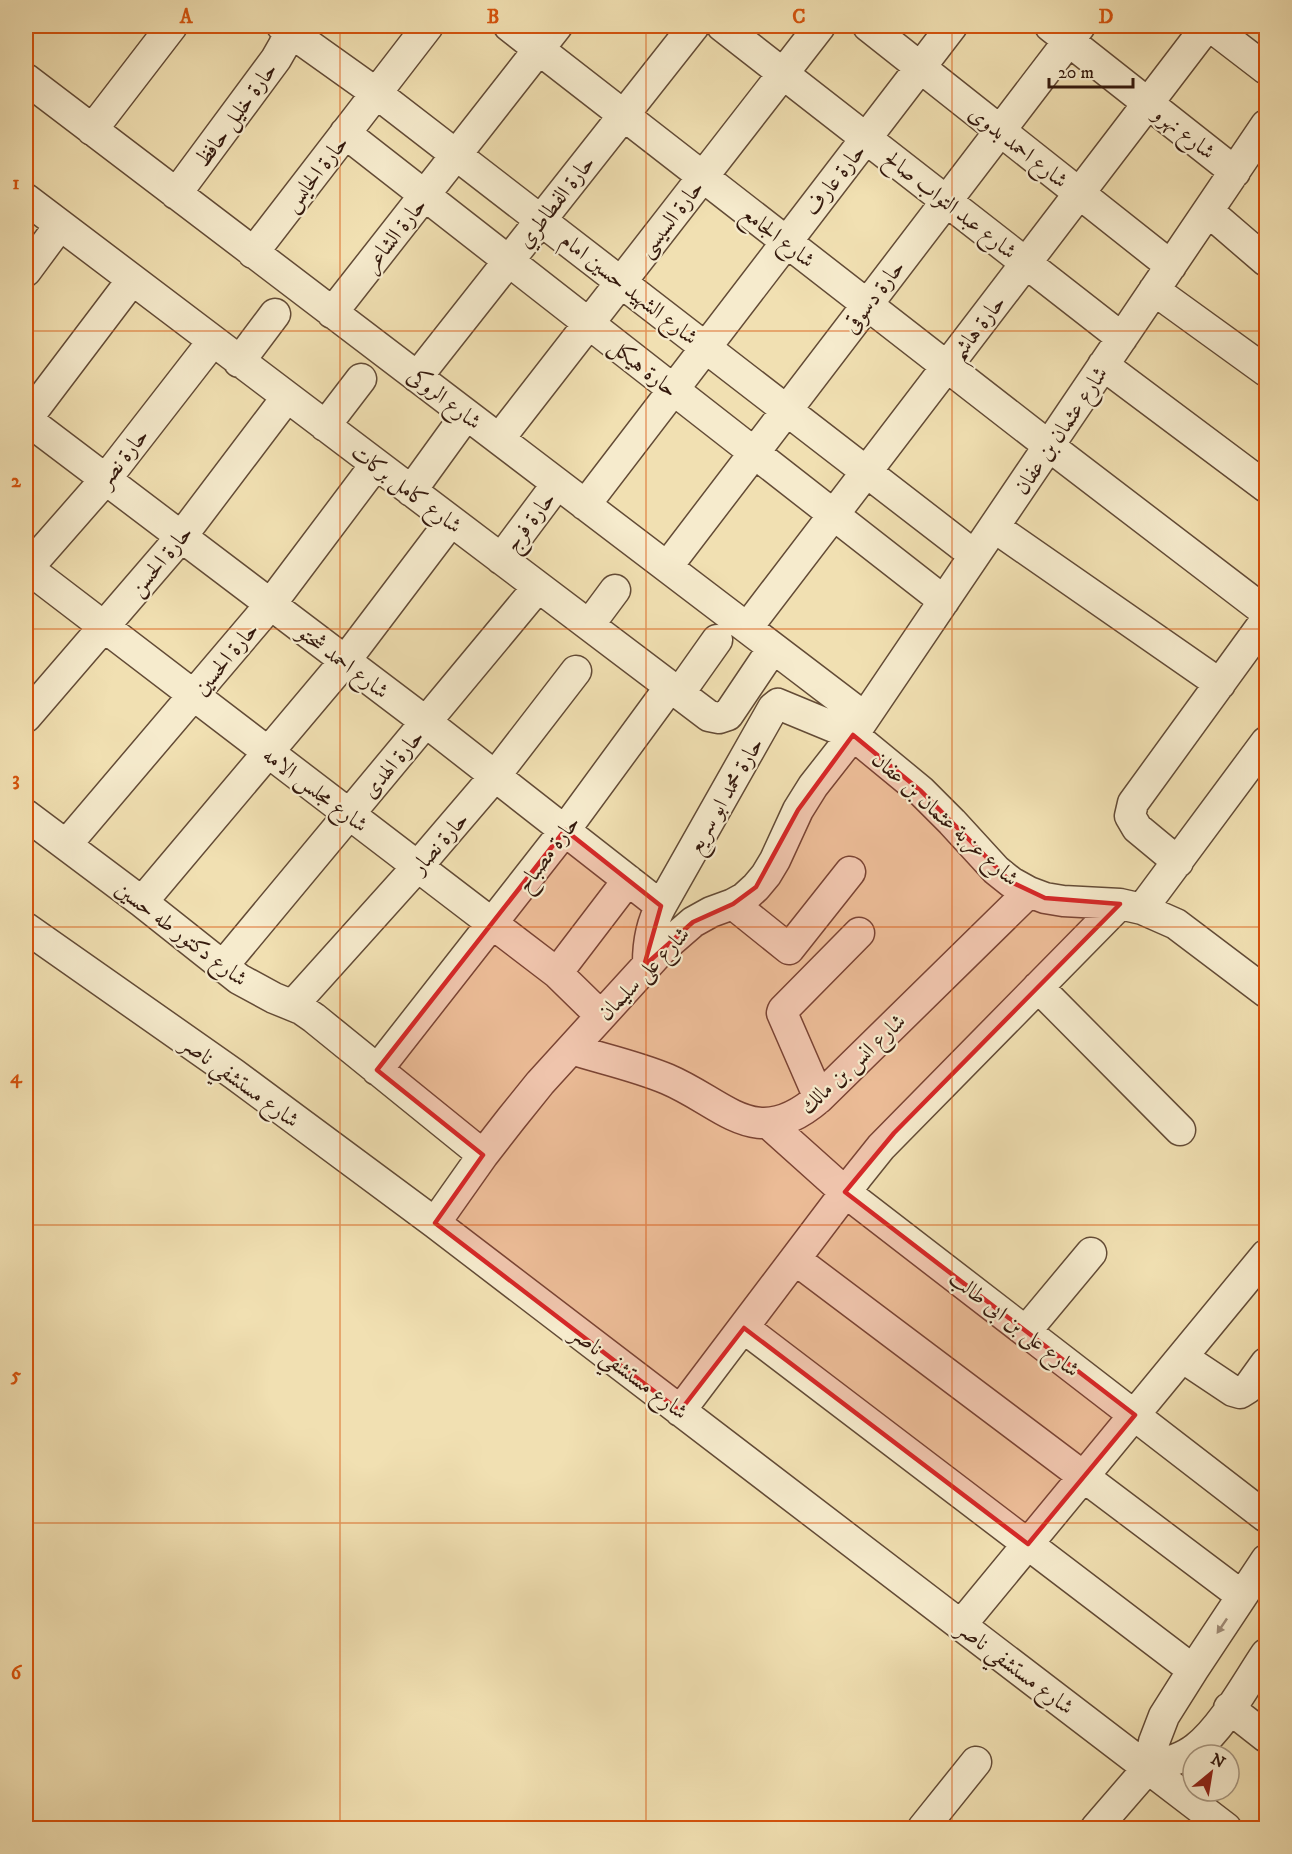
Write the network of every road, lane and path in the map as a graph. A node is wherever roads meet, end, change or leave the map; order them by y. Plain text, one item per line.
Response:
1 (172, 26) edge
2 (428, 26) edge
3 (509, 26) edge
4 (694, 26) edge
5 (722, 26) edge
6 (820, 26) edge
7 (868, 26) edge
8 (952, 26) edge
9 (1209, 26) edge
10 (287, 27) edge
11 (1066, 30) edge
12 (548, 37) edge
13 (920, 67) junction
14 (1266, 69) edge
15 (783, 73) junction
16 (26, 79) edge
17 (376, 93) junction
18 (1148, 103) junction
19 (623, 115) junction
20 (1266, 125) edge
21 (92, 130) junction
22 (1000, 130) junction
23 (345, 133) junction
24 (866, 138) junction
25 (456, 154) junction
26 (1235, 172) junction
27 (703, 177) junction
28 (1079, 193) junction
29 (176, 194) junction
30 (424, 195) junction
31 (26, 199) edge
32 (946, 200) junction
33 (1208, 211) junction
34 (541, 219) junction
35 (60, 225) junction
36 (786, 242) junction
37 (254, 253) junction
38 (508, 261) junction
39 (1266, 261) edge
40 (1026, 263) junction
41 (1171, 266) junction
42 (26, 271) edge
43 (132, 280) junction
44 (621, 281) junction
45 (1154, 290) junction
46 (867, 304) junction
47 (332, 313) junction
48 (275, 314) dead end
49 (589, 324) junction
50 (1122, 338) junction
51 (213, 341) junction
52 (706, 347) junction
53 (239, 362) junction
54 (1103, 365) junction
55 (947, 367) junction
56 (1266, 371) edge
57 (417, 377) junction
58 (361, 378) dead end
59 (673, 389) junction
60 (287, 397) junction
61 (787, 410) junction
62 (466, 414) junction
63 (26, 419) edge
64 (326, 426) junction
65 (499, 439) junction
66 (1049, 446) junction
67 (754, 453) junction
68 (376, 464) junction
69 (867, 472) junction
70 (105, 480) junction
71 (557, 484) junction
72 (1266, 487) edge
73 (411, 491) junction
74 (585, 505) junction
75 (834, 515) junction
76 (451, 521) junction
77 (994, 527) junction
78 (181, 537) junction
79 (974, 555) junction
80 (501, 559) junction
81 (667, 567) junction
82 (26, 568) edge
83 (538, 587) junction
84 (615, 590) dead end
85 (944, 601) junction
86 (270, 605) junction
87 (1266, 612) edge
88 (1266, 620) edge
89 (588, 625) junction
90 (103, 627) junction
91 (747, 628) junction
92 (717, 640) dead end
93 (773, 648) junction
94 (345, 661) junction
95 (576, 671) dead end
96 (1220, 684) junction
97 (677, 692) junction
98 (193, 695) junction
99 (26, 717) edge
100 (426, 722) junction
101 (859, 726) junction
102 (1266, 742) edge
103 (268, 753) junction
104 (495, 776) junction
105 (349, 814) junction
106 (26, 815) edge
107 (565, 830) junction
108 (66, 845) junction
109 (1178, 862) junction
110 (418, 866) junction
111 (850, 872) dead end
112 (628, 880) junction
113 (1029, 892) junction
114 (142, 902) junction
115 (733, 904) junction
116 (661, 906) junction
117 (1131, 907) junction
118 (492, 923) junction
119 (26, 928) edge
120 (859, 933) dead end
121 (648, 963) junction
122 (222, 967) junction
123 (557, 973) junction
124 (1038, 987) junction
125 (1266, 992) edge
126 (293, 1005) junction
127 (601, 1016) junction
128 (571, 1049) junction
129 (377, 1070) junction
130 (819, 1098) junction
131 (768, 1123) junction
132 (1180, 1130) dead end
133 (483, 1155) junction
134 (845, 1192) junction
135 (435, 1223) junction
136 (1091, 1252) dead end
137 (1266, 1255) edge
138 (796, 1260) junction
139 (744, 1328) junction
140 (1026, 1331) junction
141 (1182, 1357) junction
142 (1266, 1363) edge
143 (680, 1411) junction
144 (1135, 1415) junction
145 (1083, 1477) junction
146 (1266, 1517) edge
147 (1028, 1544) junction
148 (1266, 1560) edge
149 (1242, 1596) junction
150 (961, 1625) junction
151 (1266, 1653) edge
152 (1193, 1670) junction
153 (1229, 1708) junction
154 (1266, 1737) edge
155 (976, 1762) dead end
156 (1148, 1767) junction
157 (922, 1828) edge
158 (1096, 1828) edge
159 (1226, 1828) edge

1 - 21 street
2 - 17 street, حارة الحايس
3 - 12 street, شارع الجامع
4 - 19 street, حارة الفطاطري
5 - 15 street, شارع عبد التواب صالح
6 - 15 street, حارة السيسى
7 - 13 street, شارع احمد بدوى
8 - 13 street, حارة عارف
9 - 14 street
9 - 18 street, حارة هاشم
10 - 17 street, شارع الشهيد حسين امام
10 - 29 street, حارة خليل حافظ
11 - 18 street, شارع نهرو
11 - 22 street, حارة دسوقى
12 - 19 street, شارع الجامع
12 - 25 street, حارة الشاعر
13 - 22 street, شارع احمد بدوى
13 - 24 street, حارة عارف
15 - 24 street, شارع عبد التواب صالح
15 - 27 street, حارة السيسى
16 - 21 street, شارع الروكى
17 - 23 street, حارة الحايس
17 - 25 street, شارع الشهيد حسين امام
18 - 26 street, شارع نهرو
18 - 28 street, حارة هاشم
19 - 27 street, شارع الجامع
19 - 34 street, حارة الفطاطري
20 - 26 street, شارع عثمان بن عفان
21 - 29 street, شارع الروكى
22 - 28 street, شارع احمد بدوى
22 - 32 street, حارة دسوقى
23 - 30 street, حارة هيكل
23 - 37 street, حارة الحايس
24 - 32 street, شارع عبد التواب صالح
24 - 36 street, حارة عارف
25 - 30 street, حارة الشاعر
25 - 34 street, شارع الشهيد حسين امام
26 - 33 street, شارع عثمان بن عفان
27 - 36 street, شارع الجامع
27 - 44 street, حارة السيسى
28 - 40 street, حارة هاشم
28 - 41 street, شارع احمد بدوى
29 - 37 street, شارع الروكى
30 - 38 street, حارة هيكل
30 - 47 street, حارة الشاعر
31 - 35 street, شارع كامل بركات
32 - 40 street, شارع عبد التواب صالح
32 - 46 street, حارة دسوقى
33 - 39 street
33 - 41 street, شارع عثمان بن عفان
34 - 38 street, حارة الفطاطري
34 - 44 street, شارع الشهيد حسين امام
35 - 42 street
35 - 43 street, شارع كامل بركات
36 - 46 street, شارع الجامع
36 - 52 street, حارة عارف
37 - 47 street, شارع الروكى
38 - 49 street, حارة هيكل
38 - 57 street, حارة الفطاطري
40 - 50 street, شارع عبد التواب صالح
40 - 55 street, حارة هاشم
41 - 45 street, شارع عثمان بن عفان
43 - 51 street, شارع كامل بركات
43 - 63 street
44 - 49 street, حارة السيسى
44 - 52 street, شارع الشهيد حسين امام
45 - 50 street, شارع عثمان بن عفان
45 - 56 street
46 - 55 street, شارع الجامع
46 - 61 street, حارة دسوقى
47 - 57 street, شارع الروكى
48 - 53 street
49 - 59 street, حارة هيكل
49 - 65 street, حارة السيسى
50 - 54 street, شارع عثمان بن عفان
51 - 53 street, شارع كامل بركات
51 - 70 street, حارة نصر
52 - 59 street, حارة عارف
52 - 61 street, شارع الشهيد حسين امام
53 - 60 street, شارع كامل بركات
54 - 66 street, شارع عثمان بن عفان
54 - 72 street
55 - 66 street, شارع الجامع
55 - 69 street, حارة هاشم
57 - 62 street, شارع الروكى
58 - 64 street
59 - 67 street, حارة هيكل
59 - 74 street, حارة عارف
60 - 64 street, شارع كامل بركات
60 - 78 street, حارة الحسن
61 - 67 street, حارة دسوقى
61 - 69 street, شارع الشهيد حسين امام
62 - 65 street, شارع الروكى
62 - 73 street
63 - 70 street, شارع احمد شحتو
64 - 68 street, شارع كامل بركات
65 - 71 street, شارع الروكى
66 - 77 street, شارع عثمان بن عفان
66 - 87 street, شارع الجامع
67 - 75 street, حارة هيكل
67 - 81 street, حارة دسوقى
68 - 73 street, شارع كامل بركات
68 - 86 street, حارة الحسين
69 - 75 street, حارة هاشم
69 - 79 street, شارع الشهيد حسين امام
70 - 78 street, شارع احمد شحتو
70 - 82 street, حارة نصر
71 - 74 street, شارع الروكى
71 - 80 street, حارة فرج
73 - 76 street, شارع كامل بركات
74 - 81 street, شارع الروكى
75 - 85 street, حارة هيكل
75 - 91 street, حارة هاشم
76 - 80 street, شارع كامل بركات
76 - 94 street
77 - 79 street, شارع عثمان بن عفان
77 - 96 street
78 - 86 street, شارع احمد شحتو
78 - 90 street, حارة الحسن
79 - 85 street, شارع عثمان بن عفان
80 - 83 street, شارع كامل بركات
81 - 91 street, شارع الروكى
82 - 90 street, شارع مجلس الامه
83 - 89 street, شارع كامل بركات
83 - 100 street, حارة الهدى
84 - 89 street
85 - 101 street, شارع عثمان بن عفان
86 - 94 street, شارع احمد شحتو
86 - 98 street, حارة الحسين
88 - 96 street
89 - 97 street, شارع كامل بركات
90 - 98 street, شارع مجلس الامه
90 - 99 street, حارة الحسن
91 - 93 street, شارع الروكى
92 - 97 street, حارة مصباح
93 - 97 street, شارع كامل بركات
93 - 101 street, شارع الروكى
94 - 100 street, شارع احمد شحتو
94 - 103 street
95 - 104 street, حارة نصار
96 - 109 street
97 - 107 street, حارة مصباح
98 - 103 street, شارع مجلس الامه
98 - 108 street, حارة الحسين
100 - 104 street, شارع احمد شحتو
100 - 105 street, حارة الهدى
101 - 113 street, شارع عزبة عثمان بن عفان
101 - 115 street, شارع على سليمان
101 - 116 street, حارة محمد ابو سريع
102 - 109 street
103 - 105 street, شارع مجلس الامه
103 - 114 street
104 - 107 street, شارع احمد شحتو
104 - 110 street, حارة نصار
105 - 110 street, شارع مجلس الامه
105 - 122 street, حارة الهدى
106 - 108 street, شارع دكتور طه حسين
107 - 112 street, شارع احمد شحتو
107 - 118 street, حارة مصباح
108 - 114 street, شارع دكتور طه حسين
109 - 117 street
110 - 118 street, شارع مجلس الامه
110 - 126 street, حارة نصار
111 - 115 street
112 - 116 street, شارع احمد شحتو
112 - 123 street
113 - 117 street, شارع عزبة عثمان بن عفان
113 - 130 street, شارع انس بن مالك
114 - 122 street, شارع دكتور طه حسين
115 - 121 street, شارع على سليمان
116 - 121 street, حارة محمد ابو سريع
117 - 124 street
117 - 125 street, شارع عزبة عثمان بن عفان
118 - 123 street, شارع مجلس الامه
118 - 129 street, حارة مصباح
119 - 135 street, شارع مستشفي ناصر
120 - 130 street
121 - 127 street, شارع على سليمان
122 - 126 street, شارع دكتور طه حسين
123 - 127 street, شارع مجلس الامه
124 - 132 street
124 - 134 street
126 - 129 street, شارع دكتور طه حسين
127 - 128 street, شارع على سليمان
128 - 131 street, شارع انس بن مالك
128 - 133 street, شارع على سليمان
129 - 133 street, شارع دكتور طه حسين
130 - 131 street, شارع انس بن مالك
131 - 134 street, شارع على بن ابى طالب
133 - 135 street, شارع على سليمان
134 - 138 street
134 - 140 street, شارع على بن ابى طالب
135 - 143 street, شارع مستشفي ناصر
136 - 140 street
137 - 141 street
138 - 139 street
138 - 145 street
139 - 143 street
139 - 147 street
140 - 144 street, شارع على بن ابى طالب
141 - 142 street
141 - 144 street
143 - 150 street, شارع مستشفي ناصر
144 - 145 street
144 - 146 street, شارع على بن ابى طالب
145 - 147 street
145 - 149 street
147 - 150 street
147 - 152 street
148 - 149 street
149 -> 152 street
150 - 156 street, شارع مستشفي ناصر
151 - 153 street
152 - 156 street
153 - 154 street
153 - 156 street
155 - 157 street
156 - 158 street
156 - 159 street, شارع مستشفي ناصر

